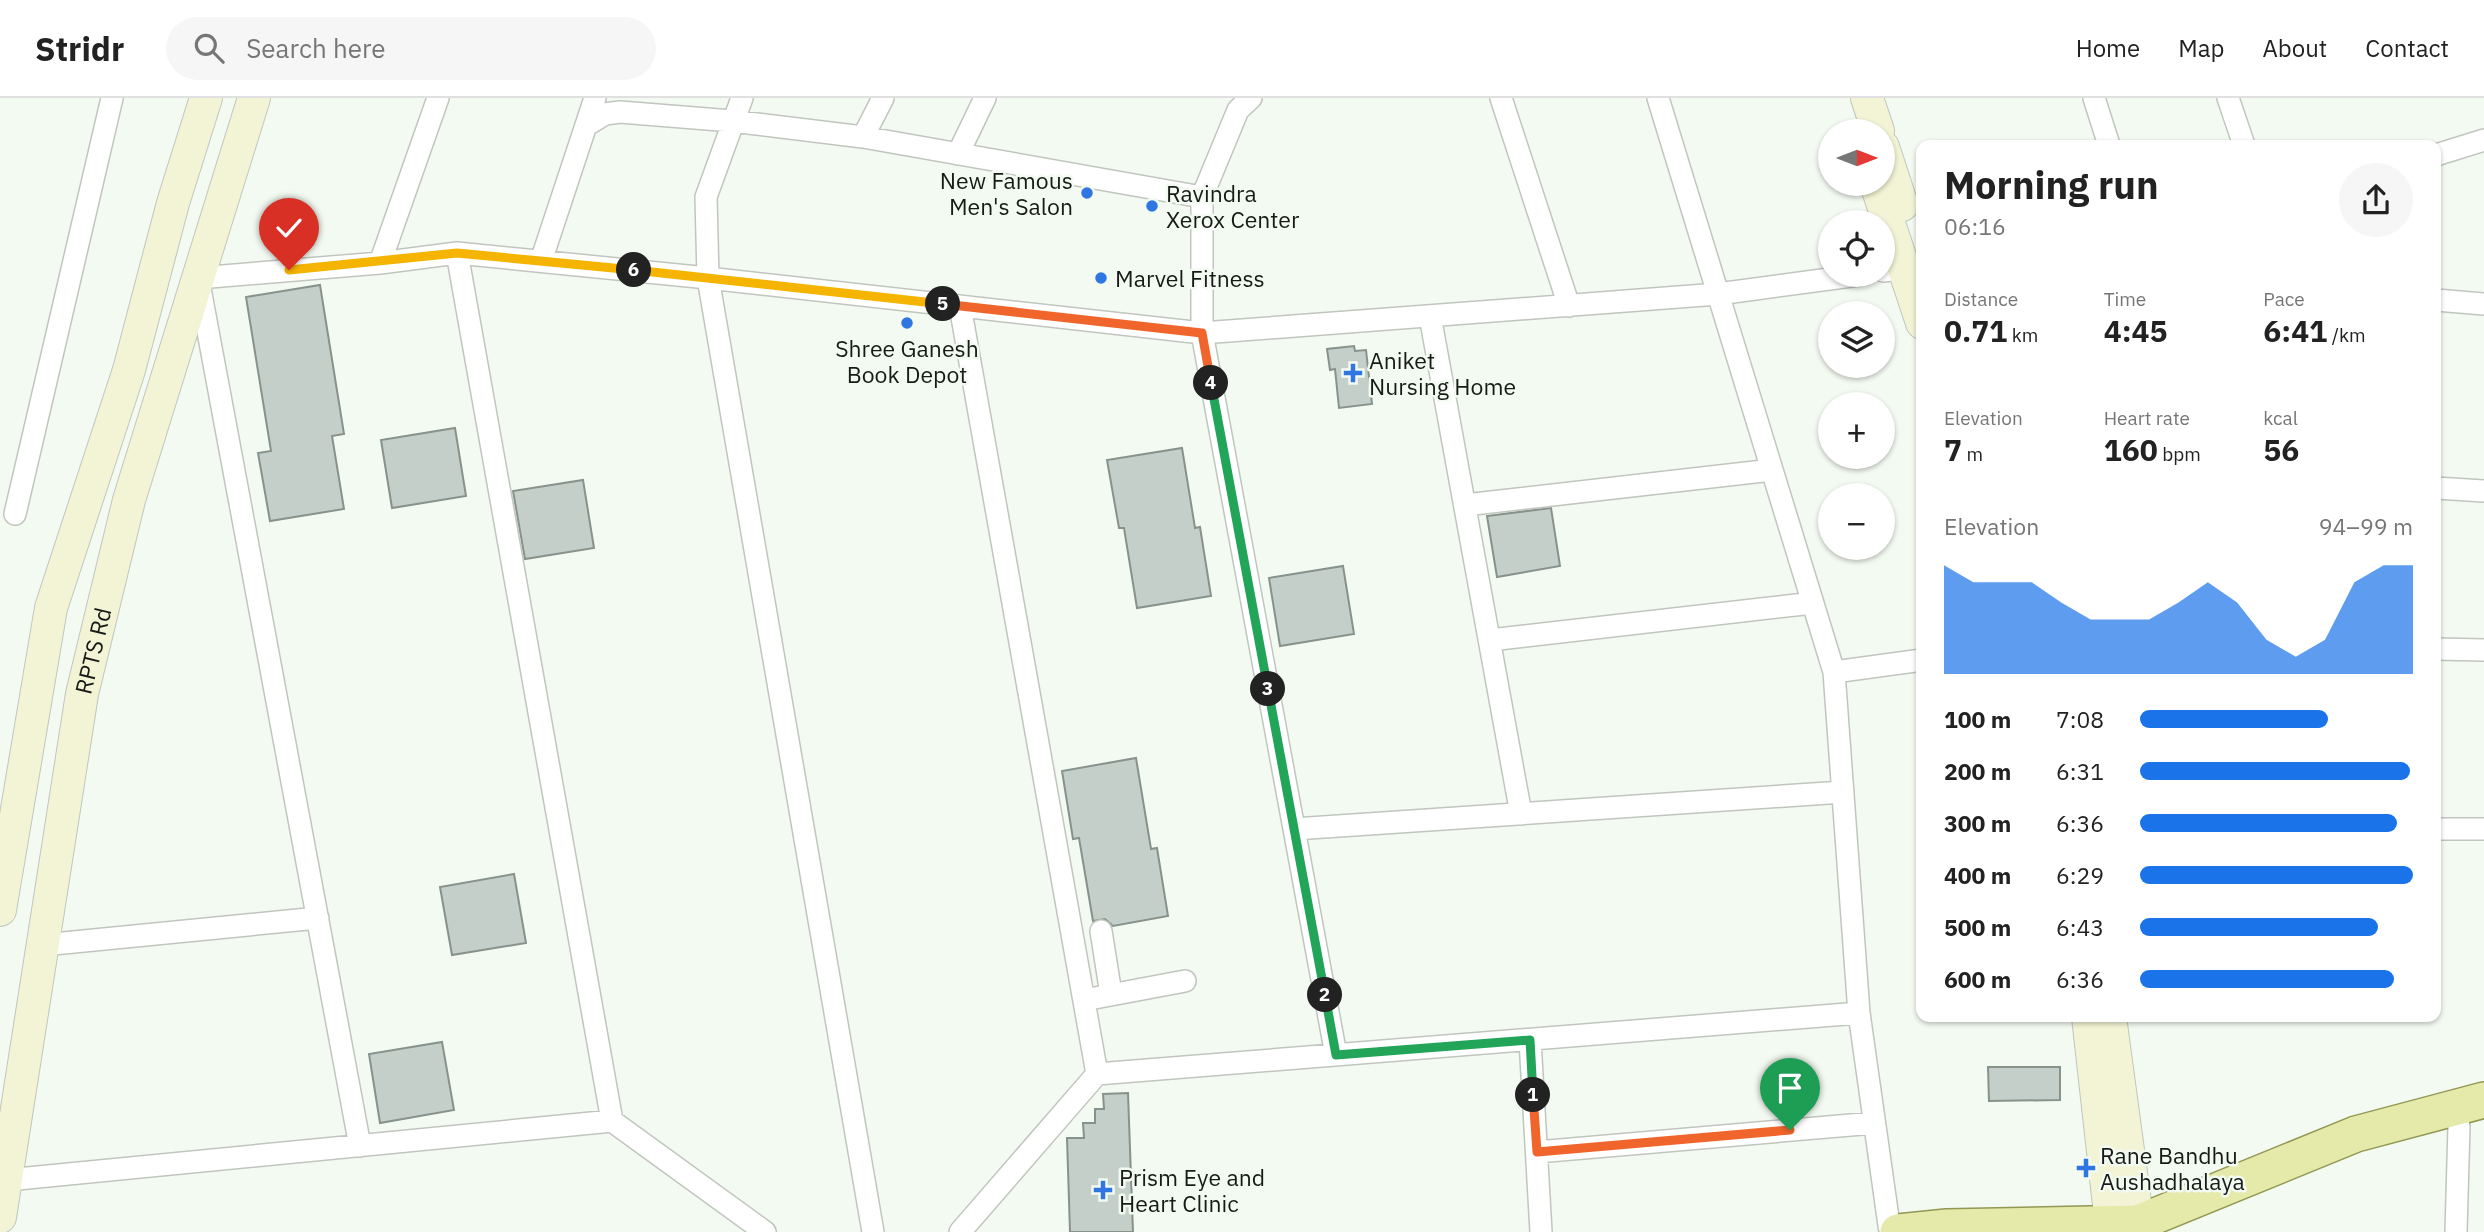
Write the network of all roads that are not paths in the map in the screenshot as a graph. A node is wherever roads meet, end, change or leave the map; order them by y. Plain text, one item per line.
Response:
1 (112, 98) edge
2 (206, 98) edge
3 (254, 98) edge
4 (438, 98) edge
5 (595, 98) edge
6 (743, 98) edge
7 (883, 98) edge
8 (985, 98) edge
9 (1501, 98) edge
10 (1658, 98) edge
11 (1849, 98) edge
12 (1867, 98) edge
13 (2094, 98) edge
14 (2228, 98) edge
15 (1237, 102) edge
16 (1855, 119) edge
17 (1874, 119) edge
18 (733, 121) junction
19 (587, 125) junction
20 (863, 137) junction
21 (2107, 140) edge
22 (2242, 140) edge
23 (2484, 140) edge
24 (2441, 153) edge
25 (958, 154) junction
26 (1880, 196) edge
27 (1893, 196) edge
28 (1202, 197) junction
29 (457, 253) junction
30 (541, 261) junction
31 (380, 262) junction
32 (1907, 268) edge
33 (198, 278) junction
34 (708, 278) junction
35 (1818, 280) edge
36 (1718, 294) junction
37 (2441, 300) edge
38 (1916, 301) edge
39 (2484, 304) edge
40 (960, 306) junction
41 (1569, 306) junction
42 (1430, 316) junction
43 (1202, 333) junction
44 (1772, 470) junction
45 (2441, 488) edge
46 (2484, 491) edge
47 (1465, 505) junction
48 (15, 514) dead end
49 (1812, 603) junction
50 (1490, 640) junction
51 (2441, 649) edge
52 (2484, 650) edge
53 (1916, 661) edge
54 (1833, 672) junction
55 (1843, 793) junction
56 (1521, 814) junction
57 (2484, 828) edge
58 (1294, 829) junction
59 (2441, 829) edge
60 (0, 910) edge
61 (318, 918) junction
62 (1101, 931) dead end
63 (43, 946) junction
64 (1185, 981) dead end
65 (1111, 994) junction
66 (1084, 1000) junction
67 (1859, 1013) junction
68 (2089, 1022) edge
69 (2111, 1022) edge
70 (1530, 1040) junction
71 (1336, 1055) junction
72 (1097, 1074) junction
73 (2484, 1100) edge
74 (611, 1121) junction
75 (1874, 1123) junction
76 (2472, 1123) edge
77 (360, 1146) junction
78 (1537, 1152) junction
79 (7, 1180) junction
80 (0, 1217) edge
81 (2132, 1229) edge
82 (765, 1232) edge
83 (873, 1232) edge
84 (960, 1232) edge
85 (1541, 1232) edge
86 (1890, 1232) edge
87 (1898, 1232) edge
88 (2456, 1232) edge

1 - 48 street
2 - 60 street
3 - 33 street, RPTS Rd
4 - 31 street
5 - 19 street
6 - 18 street
7 - 20 street
8 - 25 street
9 - 41 street
10 - 36 street
11 - 16 street
12 - 17 street
13 - 21 street
14 - 22 street
15 - 28 street
18 - 19 street
18 - 20 street
18 - 34 street
19 - 30 street
20 - 25 street
23 - 24 street
25 - 28 street
26 - 32 street
27 - 32 street
28 - 43 street
29 - 30 street
29 - 31 street
29 - 74 street
30 - 34 street
31 - 33 street
32 - 38 street
33 - 61 street
33 - 63 street, RPTS Rd
34 - 40 street
34 - 83 street
35 - 36 street
36 - 41 street
36 - 44 street
37 - 39 street
40 - 43 street
40 - 66 street
41 - 42 street
42 - 43 street
42 - 47 street
43 - 58 street
44 - 47 street
44 - 49 street
45 - 46 street
47 - 50 street
49 - 50 street
49 - 54 street
50 - 56 street
51 - 52 street
53 - 54 street
54 - 55 street
55 - 56 street
55 - 67 street
56 - 58 street
57 - 59 street
58 - 71 street
61 - 63 street
61 - 77 street
62 - 65 street
63 - 79 street, RPTS Rd
64 - 65 street
65 - 66 street
66 - 72 street
67 - 70 street
67 - 75 street
68 - 81 street
69 - 81 street
70 - 71 street
70 - 78 street
71 - 72 street
72 - 84 street
73 - 81 main road
74 - 77 street
74 - 82 street
75 - 78 street
75 - 86 street
76 - 81 main road
76 - 88 street
77 - 79 street
78 - 85 street
79 - 80 street, RPTS Rd
81 - 87 main road

